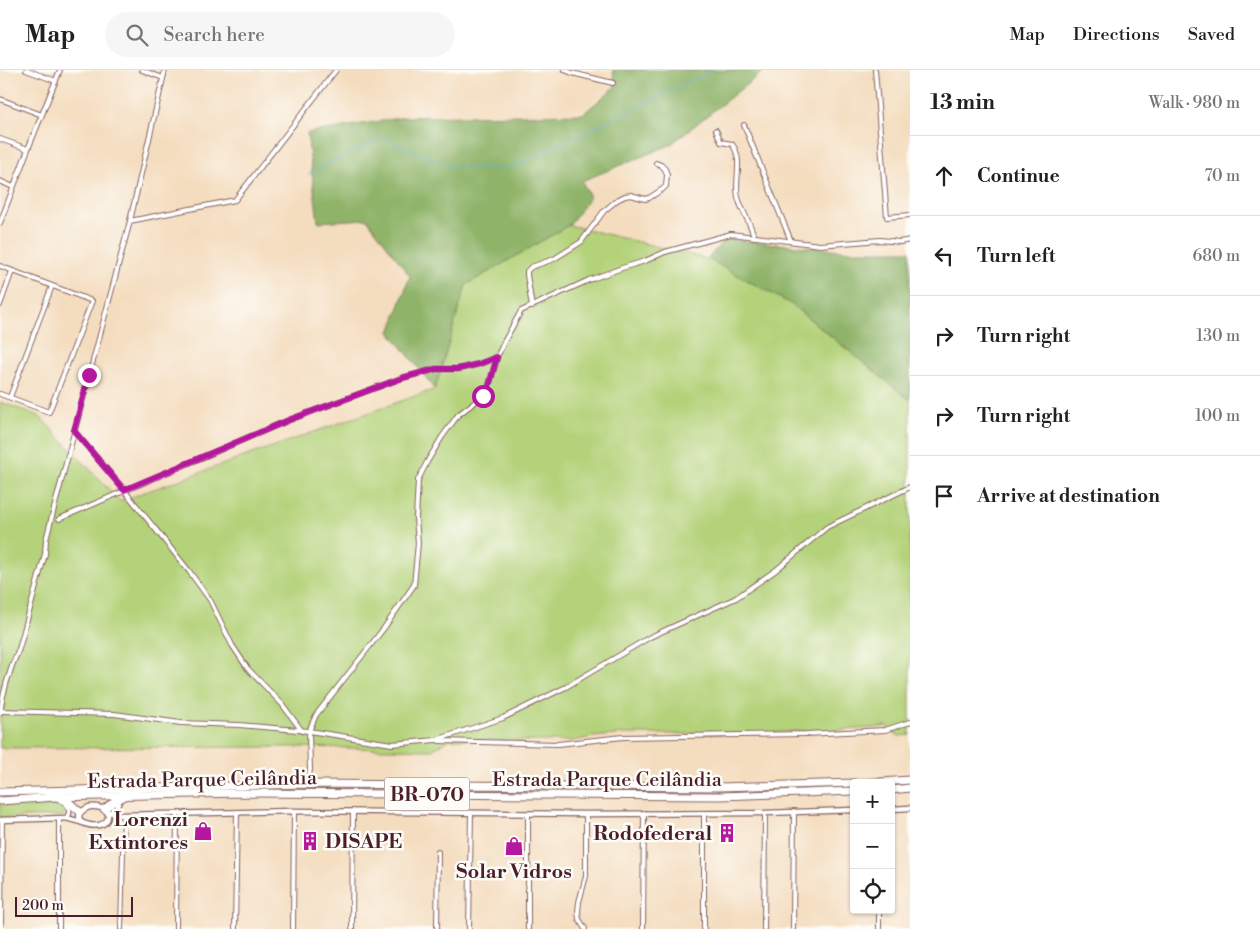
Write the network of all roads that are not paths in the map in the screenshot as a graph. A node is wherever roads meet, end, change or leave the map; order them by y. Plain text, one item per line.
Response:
1 (26, 70) edge
2 (60, 70) edge
3 (142, 70) edge
4 (165, 70) edge
5 (336, 70) edge
6 (565, 70) edge
7 (875, 70) edge
8 (163, 78) junction
9 (56, 81) junction
10 (613, 83) dead end
11 (0, 99) edge
12 (42, 115) junction
13 (744, 125) dead end
14 (716, 130) dead end
15 (0, 139) edge
16 (28, 150) junction
17 (656, 163) dead end
18 (0, 181) edge
19 (13, 186) junction
20 (910, 215) edge
21 (1, 216) edge
22 (130, 221) junction
23 (0, 223) edge
24 (754, 237) junction
25 (910, 240) edge
26 (791, 241) junction
27 (0, 266) edge
28 (12, 271) junction
29 (52, 286) junction
30 (0, 305) edge
31 (532, 307) junction
32 (497, 357) junction
33 (0, 394) edge
34 (10, 398) junction
35 (74, 431) junction
36 (910, 487) edge
37 (124, 490) junction
38 (58, 519) dead end
39 (0, 712) edge
40 (910, 722) edge
41 (302, 731) junction
42 (309, 731) junction
43 (436, 740) junction
44 (910, 780) edge
45 (895, 781) edge
46 (850, 783) edge
47 (307, 784) junction
48 (910, 788) edge
49 (895, 790) edge
50 (850, 791) edge
51 (0, 792) edge
52 (131, 796) junction
53 (56, 797) junction
54 (121, 798) junction
55 (63, 800) junction
56 (0, 801) edge
57 (910, 808) edge
58 (895, 809) edge
59 (105, 810) junction
60 (850, 810) edge
61 (294, 811) junction
62 (353, 811) junction
63 (794, 811) junction
64 (236, 812) junction
65 (764, 812) junction
66 (80, 813) junction
67 (471, 813) junction
68 (704, 813) junction
69 (177, 814) junction
70 (528, 814) junction
71 (586, 814) junction
72 (644, 814) junction
73 (120, 815) junction
74 (59, 818) junction
75 (67, 818) junction
76 (1, 820) edge
77 (107, 820) junction
78 (81, 822) junction
79 (438, 852) dead end
80 (879, 914) edge
81 (1, 929) edge
82 (59, 929) edge
83 (121, 929) edge
84 (176, 929) edge
85 (235, 929) edge
86 (293, 929) edge
87 (352, 929) edge
88 (437, 929) edge
89 (469, 929) edge
90 (528, 929) edge
91 (586, 929) edge
92 (644, 929) edge
93 (704, 929) edge
94 (764, 929) edge
95 (792, 929) edge
96 (879, 929) edge

1 - 9 street
2 - 9 street
3 - 8 street
4 - 8 street
5 - 22 street
6 - 10 street
7 - 20 street
8 - 22 street
9 - 12 street
11 - 12 street
12 - 16 street
13 - 26 street
14 - 24 street
15 - 16 street
16 - 19 street
17 - 31 street
18 - 19 street
19 - 21 street
21 - 23 street
22 - 35 street
24 - 26 street
24 - 31 street
25 - 26 street
27 - 28 street
28 - 29 street
28 - 30 street
29 - 34 street
29 - 34 street
31 - 32 street
32 - 37 street
32 - 42 street
33 - 34 street
35 - 37 street
35 - 39 street
36 - 43 street
37 - 38 street
37 - 41 street
39 - 41 street
40 - 43 street
41 - 42 street
42 - 43 street
42 - 47 street
44 - 45 highway
46 - 47 highway, Estrada Parque Ceilândia / BR-070
47 - 51 highway, Estrada Parque Ceilândia / BR-070
48 - 49 highway
50 - 52 highway, Estrada Parque Ceilândia / BR-070
52 - 53 highway, Estrada Parque Ceilândia / BR-070
52 - 54 highway
53 - 55 highway
53 - 56 highway, Estrada Parque Ceilândia / BR-070
54 - 59 highway
54 - 73 street
55 - 66 highway
55 - 75 street
57 - 58 street
59 - 66 street
59 - 73 street
59 - 77 street
60 - 63 street
61 - 62 street
61 - 64 street
61 - 86 street
62 - 67 street
62 - 87 street
63 - 65 street
63 - 95 street
64 - 69 street
64 - 85 street
65 - 68 street
65 - 94 street
66 - 75 street
66 - 78 street
67 - 70 street
67 - 89 street
68 - 72 street
68 - 93 street
69 - 73 street
69 - 84 street
70 - 71 street
70 - 90 street
71 - 72 street
71 - 91 street
72 - 92 street
73 - 77 street
73 - 83 street
74 - 75 street
74 - 76 street
74 - 82 street
75 - 78 street
76 - 81 street
77 - 78 street
79 - 88 street
80 - 96 street

